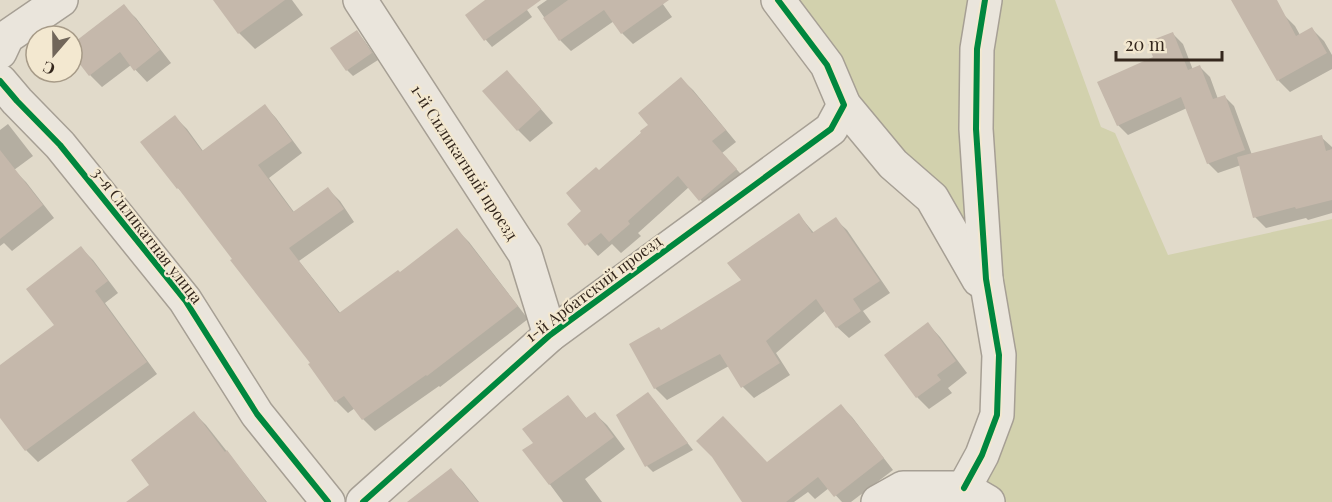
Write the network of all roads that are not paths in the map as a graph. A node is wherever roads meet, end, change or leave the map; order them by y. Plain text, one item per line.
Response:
1 (61, 0) edge
2 (360, 0) edge
3 (778, 0) edge
4 (985, 0) edge
5 (0, 52) edge
6 (0, 81) edge
7 (844, 105) junction
8 (986, 279) junction
9 (550, 335) junction
10 (976, 495) edge
11 (328, 502) edge
12 (363, 502) edge
13 (878, 502) edge

1 - 5 street
2 - 9 street, 1-й Силикатный проезд
3 - 7 street
4 - 8 street
6 - 11 street, 3-я Силикатная улица
7 - 8 street
7 - 9 street, 1-й Арбатский проезд
8 - 10 street
9 - 12 street, 1-й Арбатский проезд
10 - 13 street

